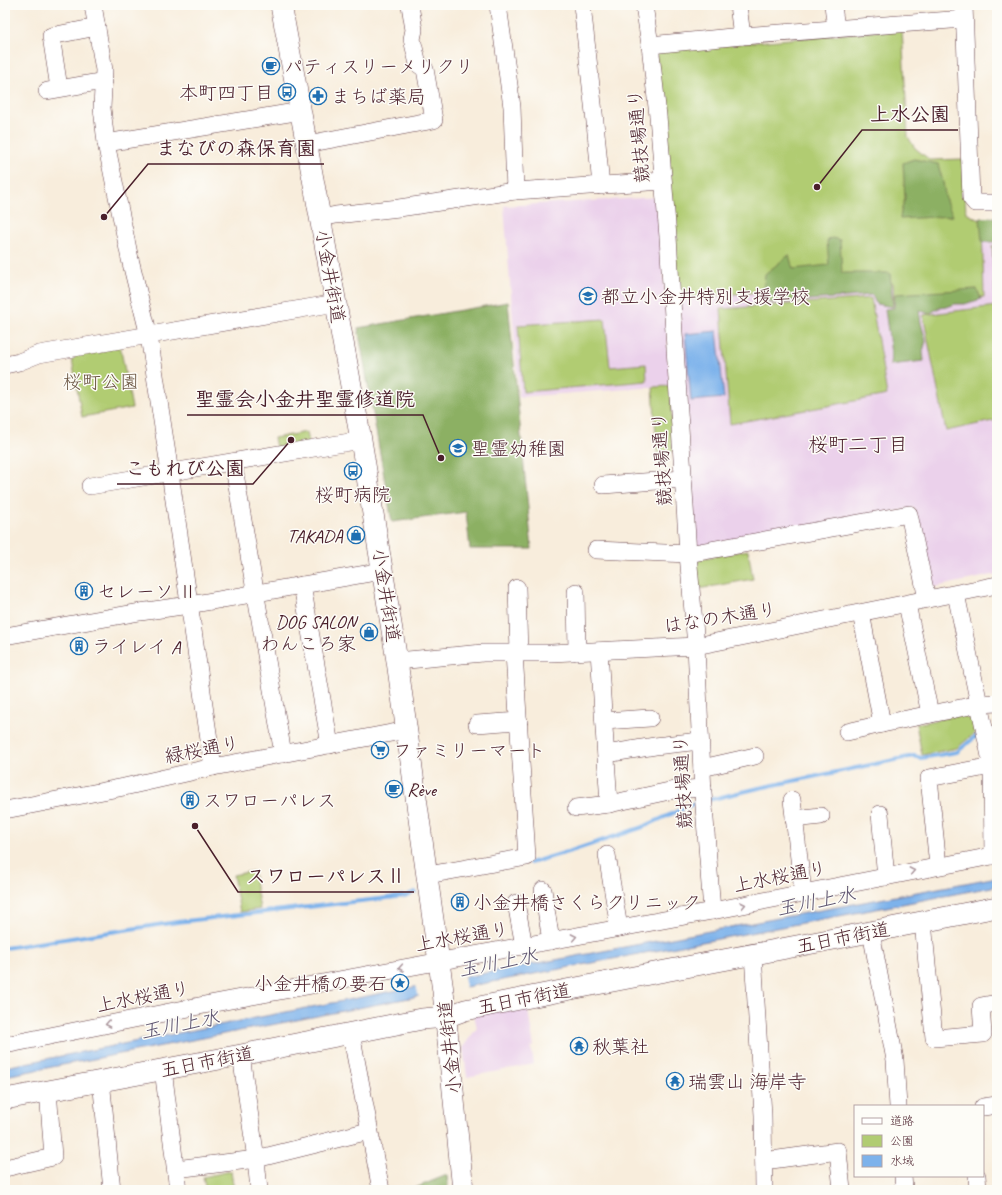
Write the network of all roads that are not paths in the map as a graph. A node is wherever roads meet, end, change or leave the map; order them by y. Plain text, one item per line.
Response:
1 (93, 5) edge
2 (282, 5) edge
3 (410, 5) edge
4 (498, 5) edge
5 (582, 5) edge
6 (644, 5) edge
7 (738, 5) edge
8 (834, 5) edge
9 (964, 12) edge
10 (97, 27) junction
11 (836, 28) junction
12 (742, 36) junction
13 (650, 46) junction
14 (104, 81) junction
15 (301, 110) junction
16 (106, 143) junction
17 (307, 144) junction
18 (663, 181) junction
19 (601, 186) junction
20 (515, 191) junction
21 (997, 202) edge
22 (321, 218) junction
23 (336, 303) junction
24 (149, 336) junction
25 (5, 365) edge
26 (361, 440) junction
27 (233, 462) junction
28 (170, 473) junction
29 (683, 478) junction
30 (98, 482) dead end
31 (603, 485) dead end
32 (596, 550) dead end
33 (688, 554) junction
34 (382, 571) junction
35 (302, 585) junction
36 (997, 585) edge
37 (517, 588) dead end
38 (576, 592) dead end
39 (256, 593) junction
40 (956, 594) junction
41 (927, 599) junction
42 (907, 604) junction
43 (189, 605) junction
44 (861, 613) junction
45 (5, 636) edge
46 (696, 646) junction
47 (598, 651) junction
48 (577, 652) junction
49 (516, 653) junction
50 (397, 661) junction
51 (997, 703) edge
52 (980, 704) junction
53 (930, 714) junction
54 (650, 718) dead end
55 (518, 721) junction
56 (604, 721) junction
57 (477, 724) dead end
58 (882, 724) junction
59 (407, 730) junction
60 (847, 732) dead end
61 (700, 741) junction
62 (330, 745) junction
63 (283, 754) junction
64 (606, 754) junction
65 (755, 756) dead end
66 (994, 765) edge
67 (213, 767) junction
68 (702, 768) junction
69 (703, 796) junction
70 (792, 800) dead end
71 (609, 804) junction
72 (576, 808) dead end
73 (5, 810) edge
74 (880, 814) dead end
75 (821, 816) dead end
76 (794, 819) junction
77 (607, 855) dead end
78 (995, 855) edge
79 (938, 866) junction
80 (428, 875) junction
81 (886, 877) junction
82 (543, 890) dead end
83 (803, 892) junction
84 (516, 903) dead end
85 (997, 908) edge
86 (712, 911) junction
87 (923, 922) junction
88 (620, 928) junction
89 (870, 932) junction
90 (551, 941) junction
91 (524, 946) junction
92 (753, 954) junction
93 (439, 961) junction
94 (997, 1003) edge
95 (446, 1017) junction
96 (351, 1033) junction
97 (5, 1045) edge
98 (241, 1055) junction
99 (163, 1069) junction
100 (101, 1080) junction
101 (48, 1090) junction
102 (5, 1099) edge
103 (997, 1104) edge
104 (898, 1105) edge
105 (984, 1107) edge
106 (370, 1131) junction
107 (256, 1159) junction
108 (764, 1161) junction
109 (5, 1168) edge
110 (176, 1170) junction
111 (903, 1177) edge
112 (977, 1177) edge
113 (112, 1190) edge
114 (178, 1190) edge
115 (259, 1190) edge
116 (381, 1190) edge
117 (463, 1190) edge
118 (764, 1190) edge
119 (842, 1190) edge
120 (904, 1190) edge
121 (978, 1190) edge

1 - 10 street
2 - 15 main road, 小金井街道
3 - 17 street
4 - 20 street
5 - 19 street
6 - 13 street, 競技場通り
7 - 12 street
8 - 11 street
9 - 11 street
9 - 21 street
10 - 14 street
10 - 14 street
11 - 12 street
12 - 13 street
13 - 18 street, 競技場通り
14 - 16 street
15 - 16 street
15 - 17 main road, 小金井街道
16 - 24 street
17 - 22 main road, 小金井街道
18 - 19 street
18 - 29 street, 競技場通り
19 - 20 street
20 - 22 street
22 - 23 main road, 小金井街道
23 - 24 street
23 - 26 main road, 小金井街道
24 - 25 street
24 - 28 street
26 - 27 street
26 - 34 main road, 小金井街道
27 - 28 street
27 - 39 street
28 - 30 street
28 - 43 street
29 - 31 street
29 - 33 street, 競技場通り
32 - 33 street
33 - 41 street
33 - 46 street, 競技場通り
34 - 35 street
34 - 50 main road, 小金井街道
35 - 39 street
35 - 62 street
36 - 40 street, はなの木通り
37 - 49 street
38 - 48 street
39 - 43 street
39 - 63 street
40 - 41 street, はなの木通り
40 - 52 street
41 - 42 street, はなの木通り
42 - 44 street, はなの木通り
42 - 53 street
43 - 45 street
43 - 67 street
44 - 46 street, はなの木通り
44 - 58 street
46 - 47 street, はなの木通り
46 - 61 street, 競技場通り
47 - 48 street, はなの木通り
47 - 56 street
48 - 49 street, はなの木通り
49 - 50 street, はなの木通り
49 - 55 street
50 - 59 main road, 小金井街道
51 - 52 street
52 - 53 street
52 - 66 street
53 - 58 street
54 - 56 street
55 - 57 street
55 - 80 street
56 - 64 street
58 - 60 street
59 - 62 street, 緑桜通り
59 - 80 main road, 小金井街道
61 - 64 street
61 - 68 street, 競技場通り
62 - 63 street, 緑桜通り
63 - 67 street, 緑桜通り
64 - 71 street
65 - 68 street
66 - 78 street
66 - 79 street
67 - 73 street, 緑桜通り
68 - 69 street, 競技場通り
69 - 71 street
69 - 86 street, 競技場通り
70 - 76 street
71 - 72 street
74 - 81 street
75 - 76 street
76 - 83 street
77 - 88 street
78 - 79 street, 上水桜通り
81 -> 79 street, 上水桜通り
80 - 93 main road, 小金井街道
81 - 83 street, 上水桜通り
82 - 90 street
86 -> 83 street, 上水桜通り
84 - 91 street
85 - 87 main road, 五日市街道
86 - 88 street, 上水桜通り
87 - 89 main road, 五日市街道
87 - 94 street
90 -> 88 street, 上水桜通り
89 - 92 main road, 五日市街道
89 - 104 street
90 - 91 street, 上水桜通り
91 - 93 street, 上水桜通り
92 - 95 main road, 五日市街道
92 - 108 street
93 - 95 main road, 小金井街道
93 -> 97 street, 上水桜通り
95 - 96 main road, 五日市街道
95 - 117 main road, 小金井街道
96 - 98 main road, 五日市街道
96 - 106 street
98 - 99 main road, 五日市街道
98 - 107 street
99 - 100 main road, 五日市街道
99 - 110 street
100 - 101 main road, 五日市街道
100 - 113 street
101 - 102 main road, 五日市街道
101 - 109 street
103 - 105 street
106 - 107 street
106 - 116 street
107 - 110 street
107 - 115 street
108 - 118 street
108 - 119 street
110 - 114 street
111 - 120 street
112 - 121 street

